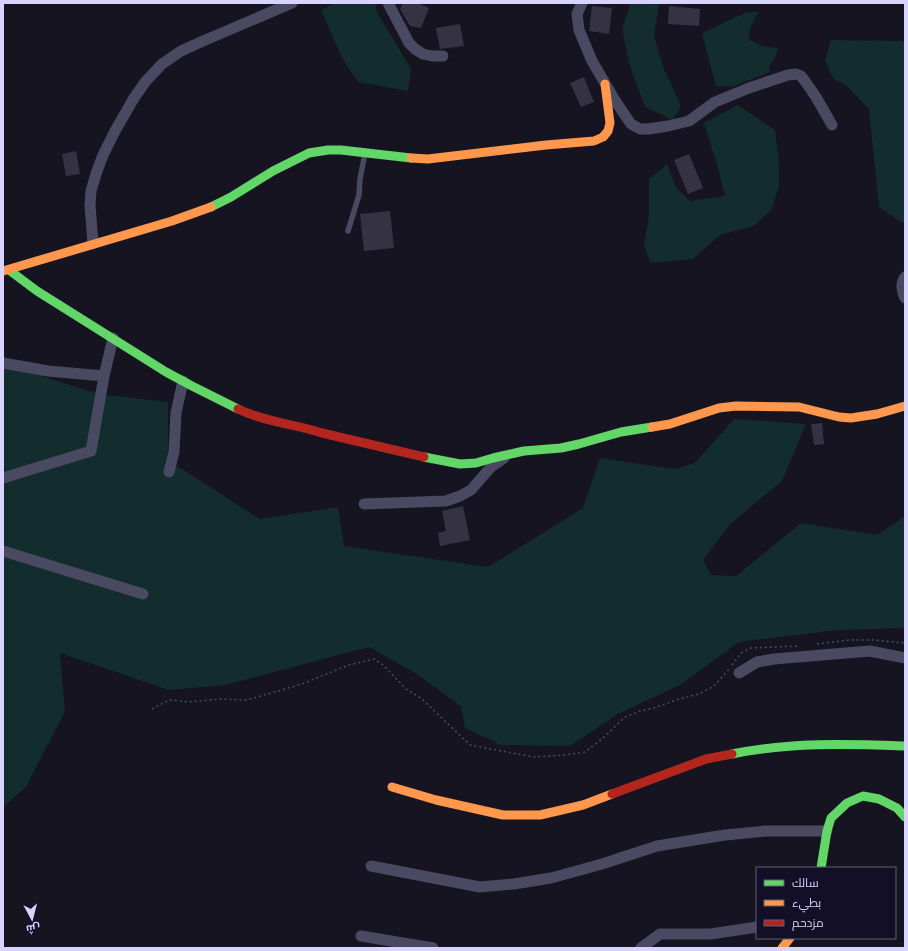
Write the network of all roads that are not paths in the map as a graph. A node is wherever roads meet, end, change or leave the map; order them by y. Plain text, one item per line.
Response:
1 (292, 3) edge
2 (388, 3) edge
3 (582, 3) edge
4 (444, 56) dead end
5 (605, 84) junction
6 (832, 125) dead end
7 (365, 152) junction
8 (348, 231) dead end
9 (93, 244) junction
10 (6, 270) edge
11 (905, 277) edge
12 (905, 298) edge
13 (113, 338) junction
14 (3, 363) edge
15 (104, 376) junction
16 (183, 381) junction
17 (905, 406) edge
18 (510, 454) junction
19 (169, 472) dead end
20 (3, 478) edge
21 (364, 504) dead end
22 (3, 551) edge
23 (143, 594) dead end
24 (905, 658) edge
25 (739, 672) dead end
26 (904, 747) edge
27 (392, 787) dead end
28 (905, 817) edge
29 (827, 832) junction
30 (371, 866) dead end
31 (821, 867) edge
32 (756, 927) edge
33 (361, 936) dead end
34 (789, 939) edge
35 (433, 948) edge
36 (641, 948) edge
37 (782, 948) edge

1 - 9 street
2 - 4 street
3 - 5 street
5 - 6 street
5 - 7 street
7 - 8 lane
7 - 9 street
9 - 10 street
10 - 13 street
11 - 12 street
13 - 15 street
13 - 16 street
14 - 15 street
15 - 20 street
16 - 18 street
16 - 19 street
17 - 18 street
18 - 21 street
22 - 23 street
24 - 25 street
26 - 27 street
28 - 29 street
29 - 30 street
29 - 31 street
32 - 36 street
33 - 35 street
34 - 37 street

